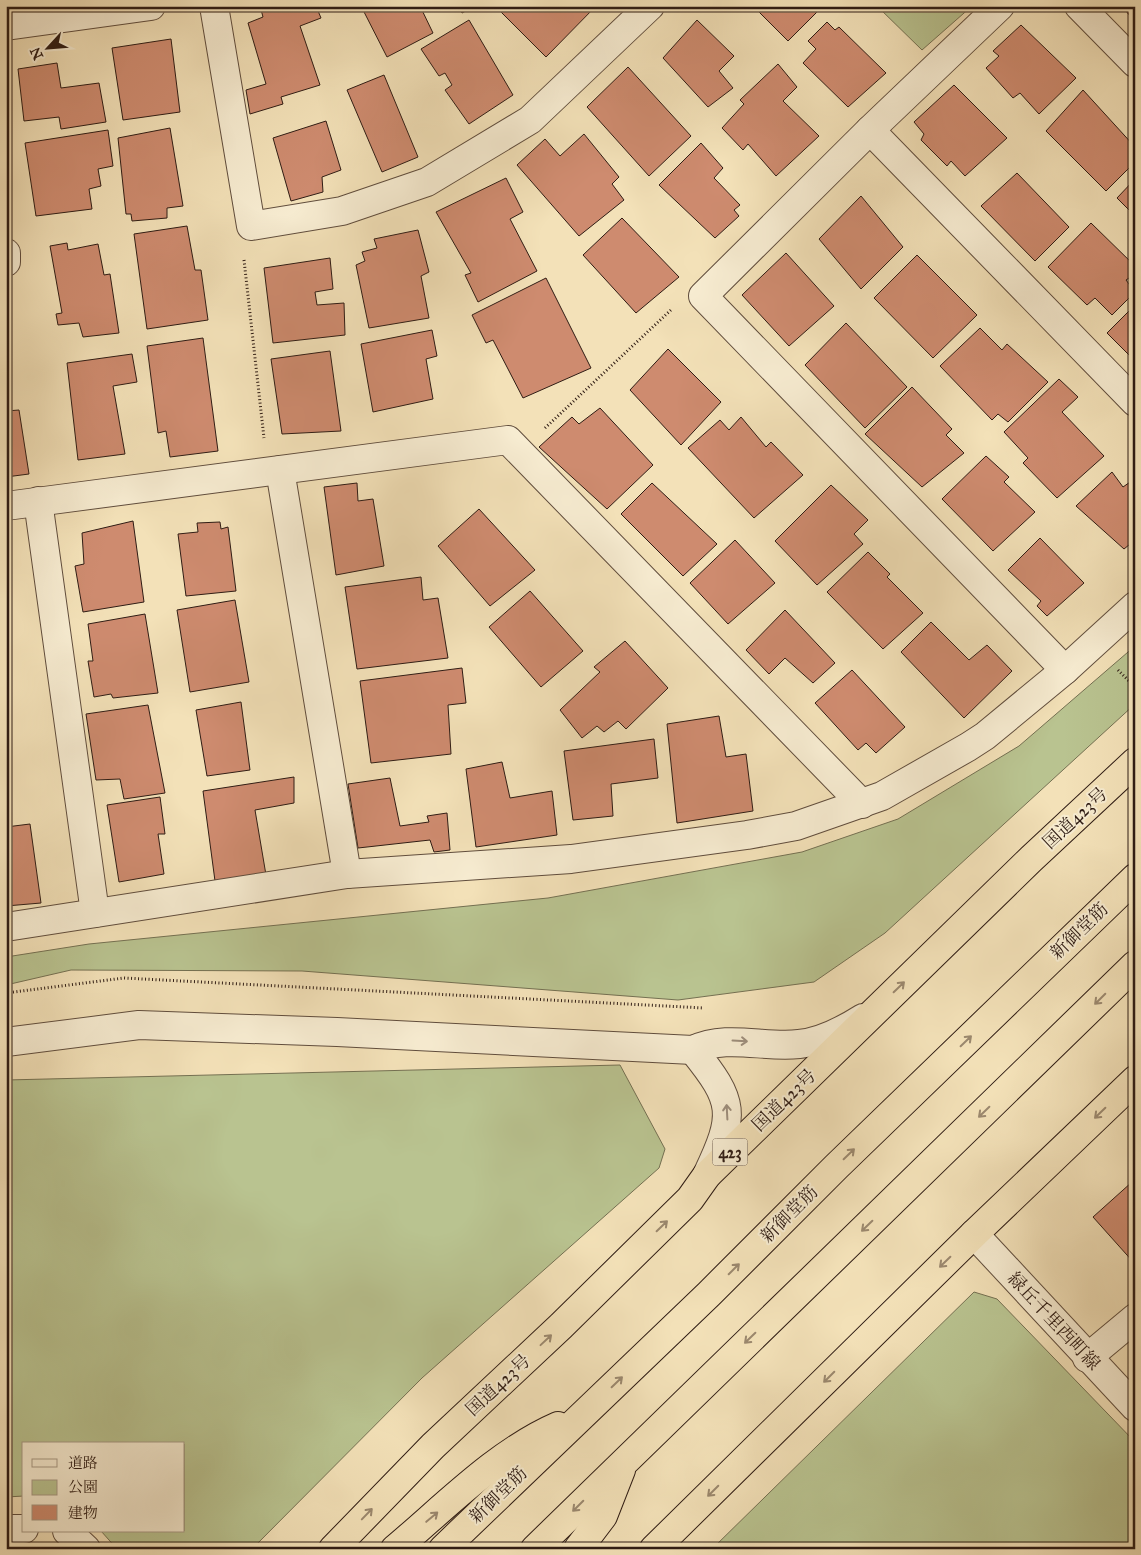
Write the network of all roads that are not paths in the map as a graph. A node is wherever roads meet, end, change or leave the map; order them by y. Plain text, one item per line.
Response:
1 (151, 6) edge
2 (214, 6) edge
3 (650, 6) edge
4 (1000, 6) edge
5 (1079, 6) edge
6 (6, 26) edge
7 (1135, 63) edge
8 (870, 130) junction
9 (6, 252) edge
10 (6, 262) edge
11 (1135, 402) edge
12 (280, 470) junction
13 (38, 501) junction
14 (6, 506) edge
15 (1135, 606) edge
16 (1065, 670) junction
17 (1135, 762) edge
18 (862, 804) junction
19 (347, 874) junction
20 (1135, 878) edge
21 (95, 913) junction
22 (6, 927) edge
23 (1135, 965) edge
24 (870, 1014) junction
25 (6, 1042) edge
26 (693, 1050) junction
27 (1135, 1080) edge
28 (707, 1175) junction
29 (974, 1234) junction
30 (1135, 1318) edge
31 (1088, 1358) junction
32 (1135, 1407) edge
33 (582, 1416) junction
34 (625, 1459) junction
35 (6, 1529) edge
36 (22, 1529) edge
37 (68, 1532) edge
38 (86, 1549) edge
39 (332, 1549) edge
40 (395, 1549) edge
41 (443, 1549) edge
42 (535, 1549) edge
43 (578, 1549) edge
44 (654, 1549) edge

1 - 6 street
2 - 3 street
4 - 8 street
5 - 7 street
8 - 11 street
8 - 16 street
9 - 10 street
12 - 13 street
12 - 18 street
12 - 19 street
13 - 14 street
13 - 21 street
15 - 16 street
16 - 18 street
24 -> 17 highway, 国道423号 / 423
18 - 19 street
19 - 21 street
33 -> 20 highway, 新御堂筋
21 - 22 street
23 -> 34 highway
26 -> 24 street
24 - 28 highway, 国道423号 / 423
25 - 26 street
28 -> 26 street
27 -> 29 highway
39 -> 28 highway, 国道423号 / 423
29 - 31 street, 緑丘千里西町線
29 -> 44 highway
30 - 31 street
31 - 32 street, 緑丘千里西町線
40 -> 33 highway
33 - 41 highway, 新御堂筋
34 -> 42 highway
34 - 43 highway
35 - 36 street
37 - 38 street

